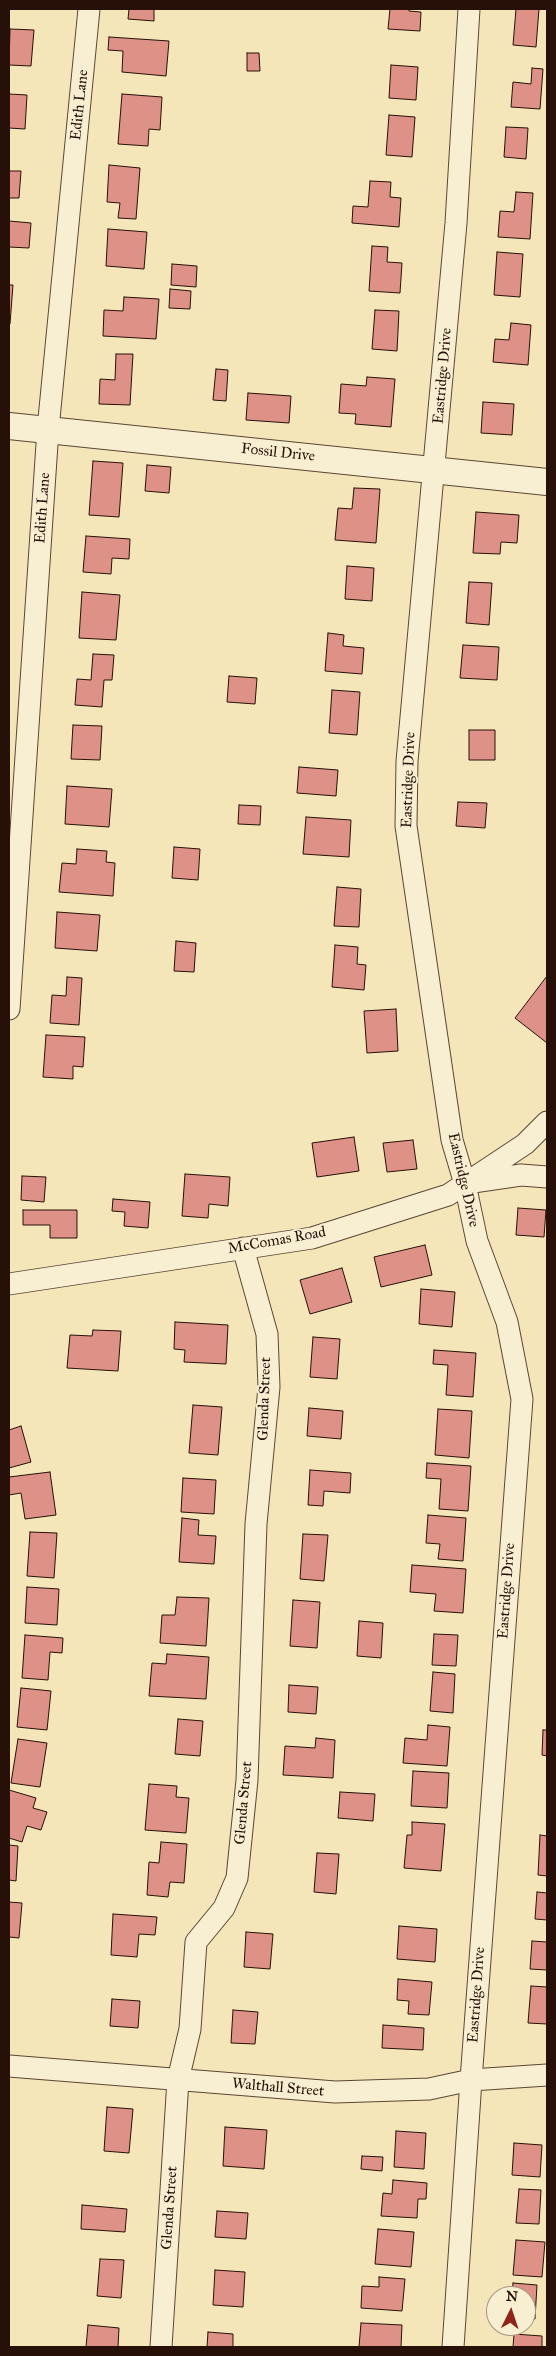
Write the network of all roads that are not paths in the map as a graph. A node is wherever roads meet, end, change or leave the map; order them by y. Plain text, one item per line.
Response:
1 (89, 9) edge
2 (469, 9) edge
3 (9, 426) edge
4 (48, 429) junction
5 (434, 470) junction
6 (547, 482) edge
7 (9, 1009) edge
8 (547, 1122) edge
9 (547, 1177) edge
10 (465, 1184) junction
11 (243, 1248) junction
12 (9, 1284) edge
13 (9, 2066) edge
14 (547, 2075) edge
15 (178, 2080) junction
16 (471, 2080) junction
17 (160, 2347) edge
18 (453, 2347) edge

1 - 4 street, Edith Lane
2 - 5 street, Eastridge Drive
3 - 4 street, Fossil Drive
4 - 5 street, Fossil Drive
4 - 7 street, Edith Lane
5 - 6 street, Fossil Drive
5 - 10 street, Eastridge Drive
8 - 10 street, McComas Road
9 - 10 street
10 - 11 street, McComas Road
10 - 16 street, Eastridge Drive
11 - 12 street, McComas Road
11 - 15 street, Glenda Street
13 - 15 street, Walthall Street
14 - 16 street, Walthall Street
15 - 16 street, Walthall Street
15 - 17 street, Glenda Street
16 - 18 street, Eastridge Drive

